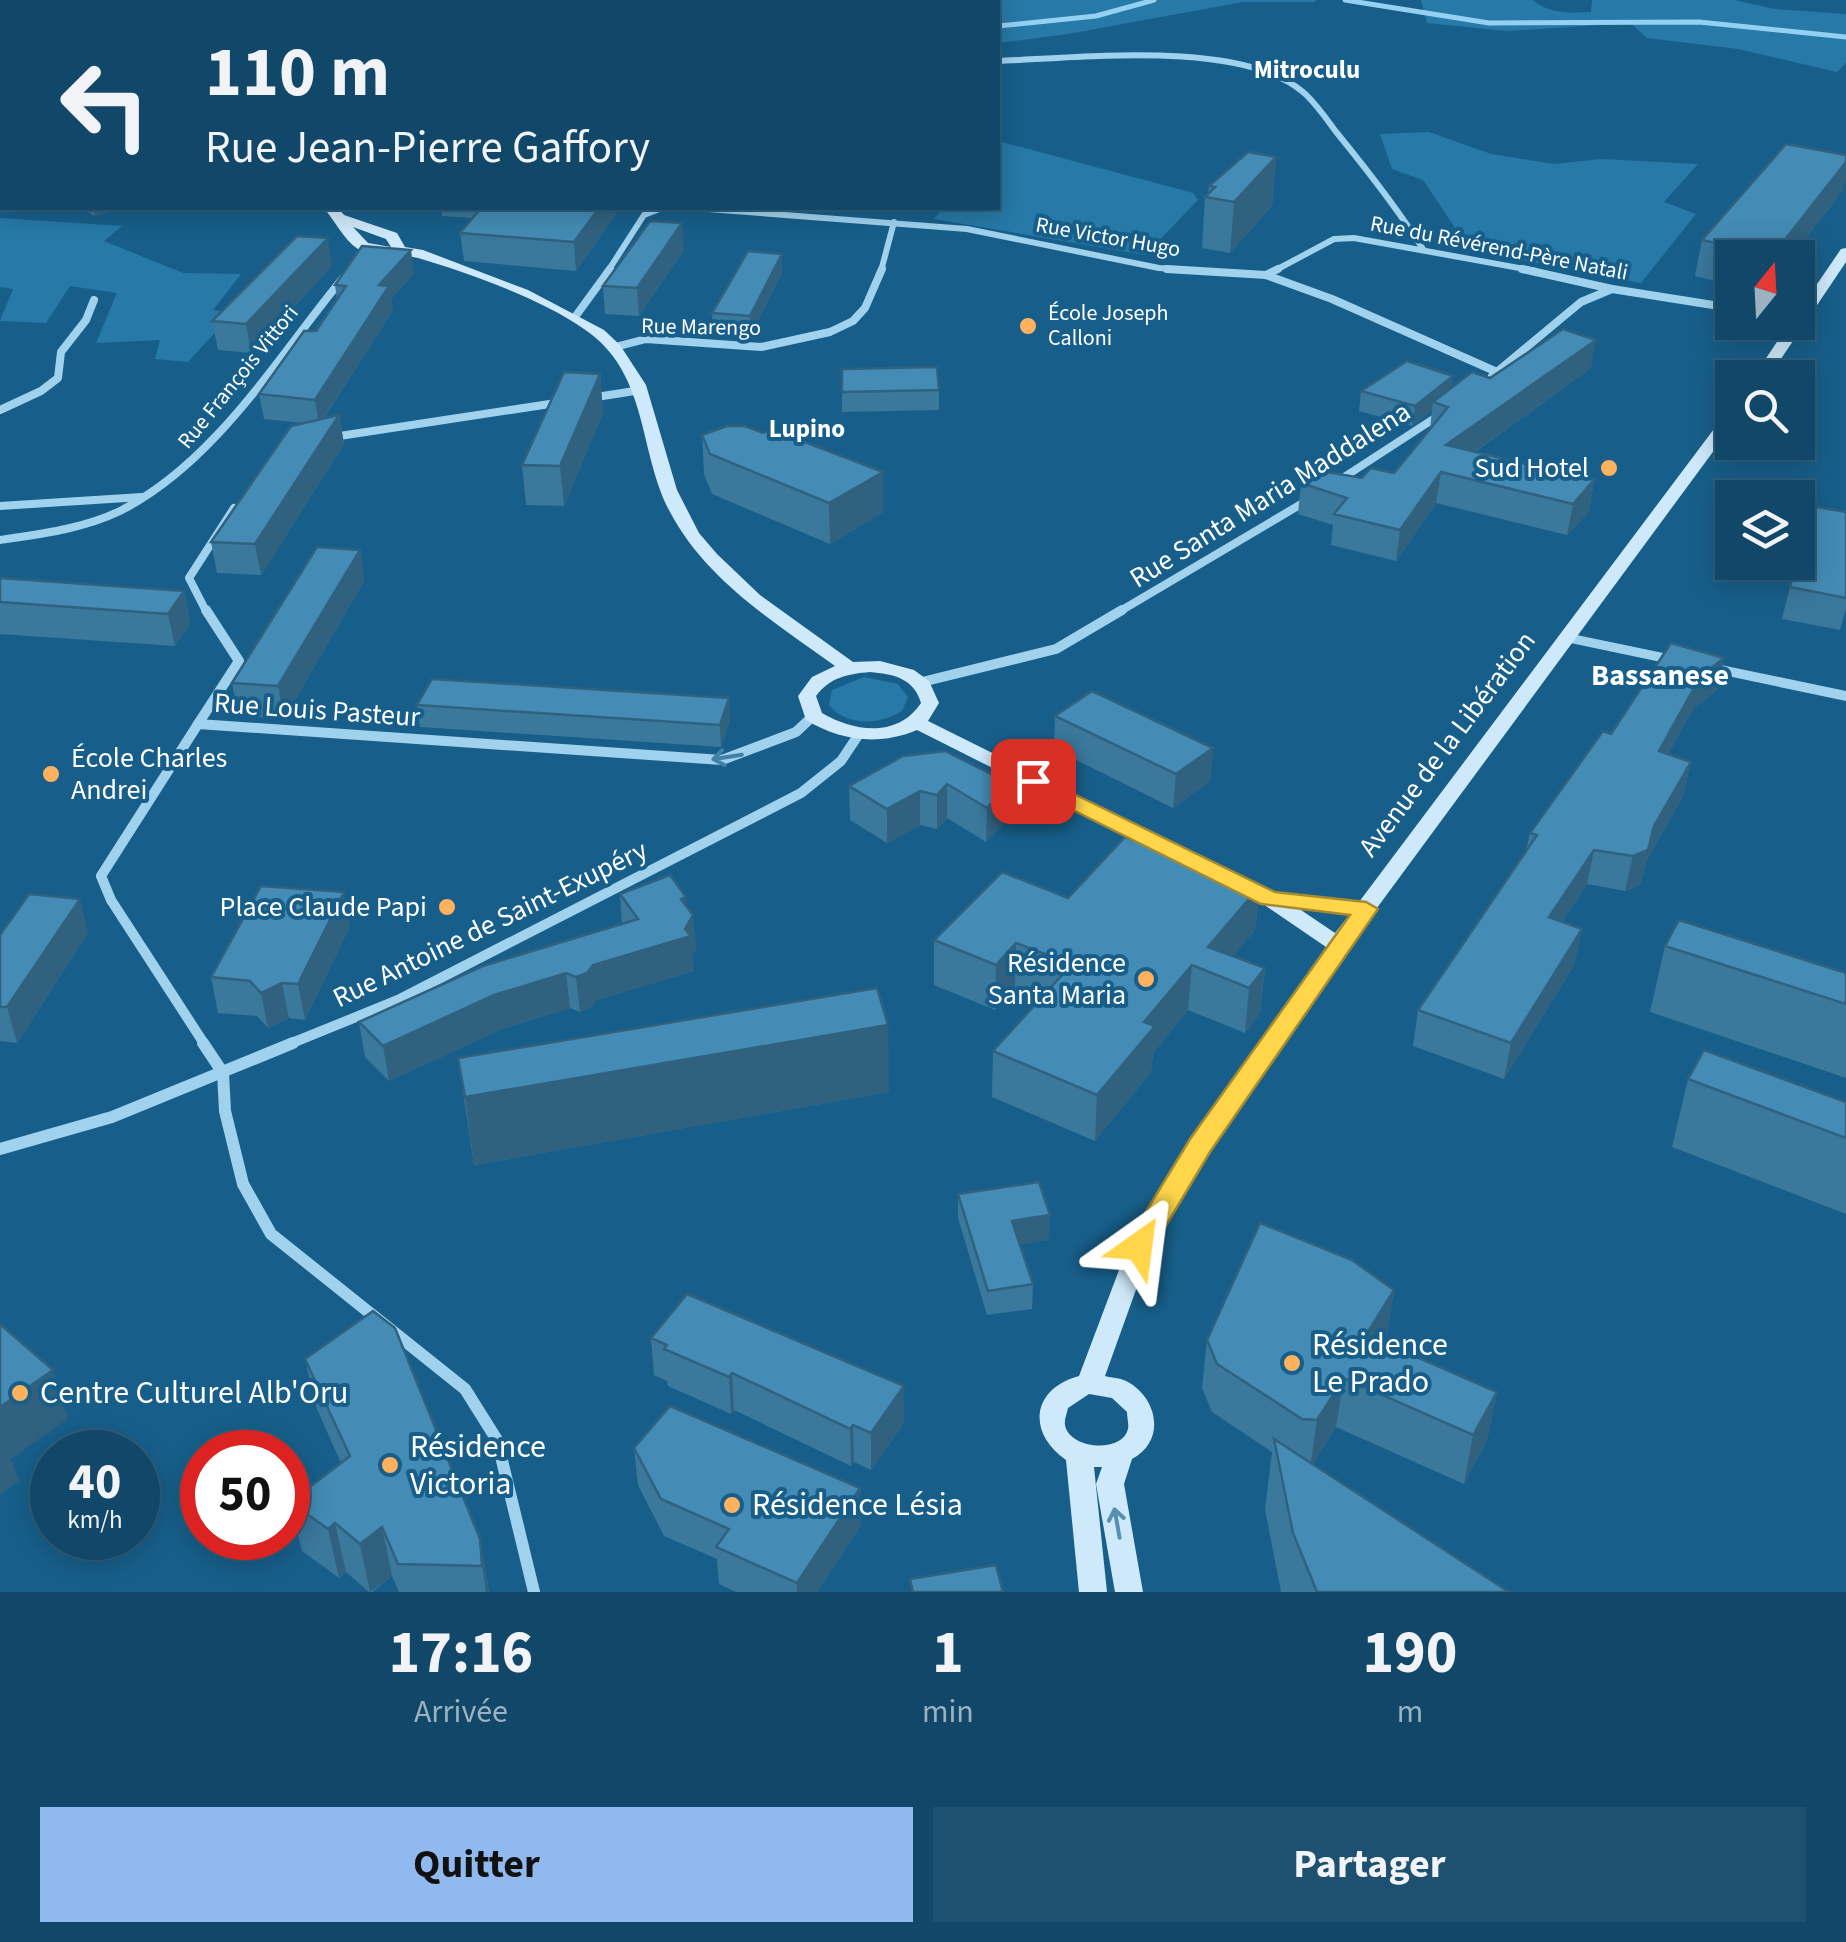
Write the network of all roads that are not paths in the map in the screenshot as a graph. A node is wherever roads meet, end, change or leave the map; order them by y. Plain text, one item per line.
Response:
1 (1000, 61) edge
2 (334, 210) edge
3 (657, 210) edge
4 (723, 210) edge
5 (343, 219) junction
6 (894, 222) junction
7 (398, 248) junction
8 (1423, 249) junction
9 (1846, 252) edge
10 (355, 264) edge
11 (1266, 275) junction
12 (1612, 289) junction
13 (1815, 297) edge
14 (94, 300) dead end
15 (1715, 305) edge
16 (575, 317) junction
17 (615, 347) junction
18 (1497, 372) junction
19 (1485, 381) edge
20 (641, 390) junction
21 (585, 398) edge
22 (567, 401) edge
23 (0, 410) edge
24 (1445, 411) edge
25 (1715, 439) edge
26 (322, 440) edge
27 (142, 496) junction
28 (243, 496) edge
29 (0, 506) edge
30 (0, 540) edge
31 (1567, 638) junction
32 (850, 668) junction
33 (922, 682) junction
34 (1846, 696) edge
35 (813, 716) junction
36 (916, 722) junction
37 (198, 724) junction
38 (859, 734) junction
39 (1270, 899) junction
40 (1366, 909) junction
41 (1338, 946) junction
42 (223, 1073) junction
43 (0, 1148) edge
44 (1090, 1384) junction
45 (1079, 1454) junction
46 (1120, 1454) junction
47 (534, 1592) edge
48 (1093, 1592) edge
49 (1129, 1592) edge

1 - 8 street
2 - 5 main road
3 - 16 street
4 - 6 street, Rue Victor Hugo
5 - 7 main road
5 - 7 main road
6 - 11 street, Rue Victor Hugo
6 - 17 street, Rue Marengo
7 - 16 main road
8 - 11 street, Rue du Révérend-Père Natali
8 - 12 street, Rue du Révérend-Père Natali
9 - 13 main road
10 - 27 street, Rue François Vittori
11 - 18 street, Rue Victor Hugo
12 - 15 street, Rue du Révérend-Père Natali
12 - 18 street
14 - 23 street
16 - 17 main road
17 - 20 main road
18 - 19 street
20 - 21 street
20 - 32 main road
22 - 26 street
24 - 33 street, Rue Santa Maria Maddalena
25 - 31 main road, Avenue de la Libération
27 - 29 street
27 - 30 street, Rue François Vittori
28 - 37 street, Rue Louis Pasteur
31 - 34 street
31 - 40 main road, Avenue de la Libération
32 - 33 main road
32 - 35 main road
33 - 36 main road
35 -> 37 street, Rue Louis Pasteur
35 - 38 main road
36 - 38 main road
36 - 39 main road
37 - 42 street
38 - 42 street, Rue Antoine de Saint-Exupéry
39 - 40 main road
39 - 41 main road
40 - 41 main road, Avenue de la Libération
41 - 44 main road, Avenue de la Libération
42 - 43 street, Rue Antoine de Saint-Exupéry
42 - 47 street
44 - 45 main road
44 - 46 main road
45 - 46 main road
45 - 48 main road
49 -> 46 main road

